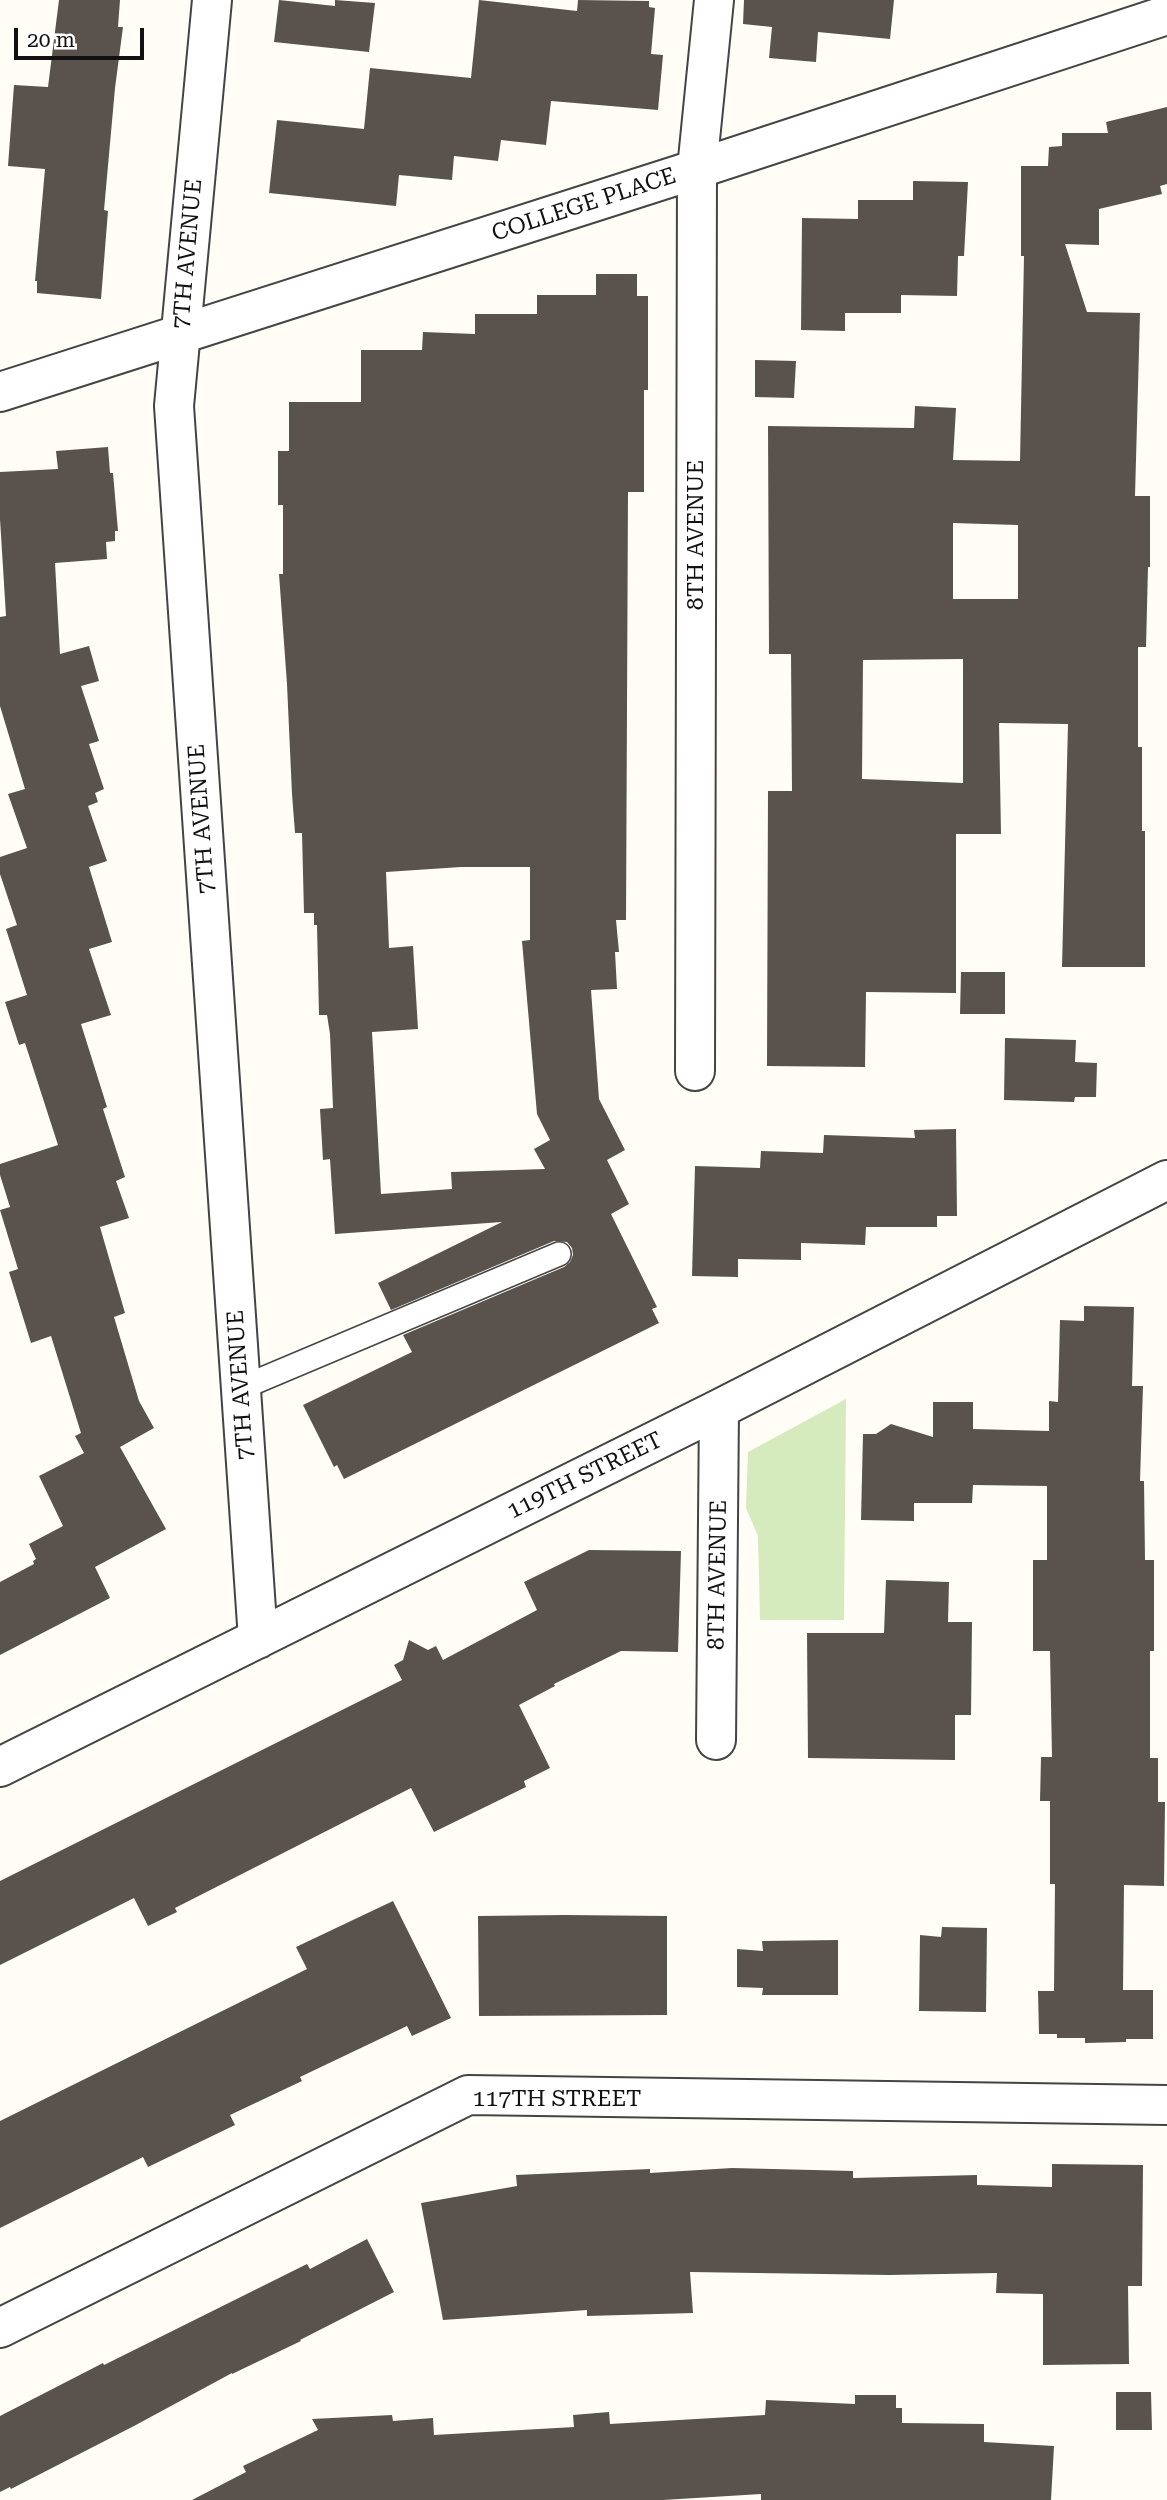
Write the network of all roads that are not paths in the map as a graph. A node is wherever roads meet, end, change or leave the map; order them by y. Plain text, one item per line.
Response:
1 (212, 0) edge
2 (714, 0) edge
3 (1167, 15) edge
4 (697, 169) junction
5 (181, 334) junction
6 (0, 392) edge
7 (695, 1071) dead end
8 (1167, 1180) edge
9 (559, 1254) dead end
10 (241, 1388) junction
11 (719, 1409) junction
12 (258, 1639) junction
13 (716, 1740) dead end
14 (0, 1768) edge
15 (1167, 2105) edge
16 (0, 2328) edge

1 - 5 street, 7TH AVENUE
2 - 4 street, 8TH AVENUE
3 - 4 street, COLLEGE PLACE
4 - 5 street, COLLEGE PLACE
4 - 7 street, 8TH AVENUE
5 - 6 street, COLLEGE PLACE
5 - 10 street, 7TH AVENUE
8 - 11 street, 119TH STREET
9 - 10 lane
10 - 12 street, 7TH AVENUE
11 - 12 street, 119TH STREET
11 - 13 street, 8TH AVENUE
12 - 14 street, 119TH STREET
15 - 16 street, 117TH STREET

